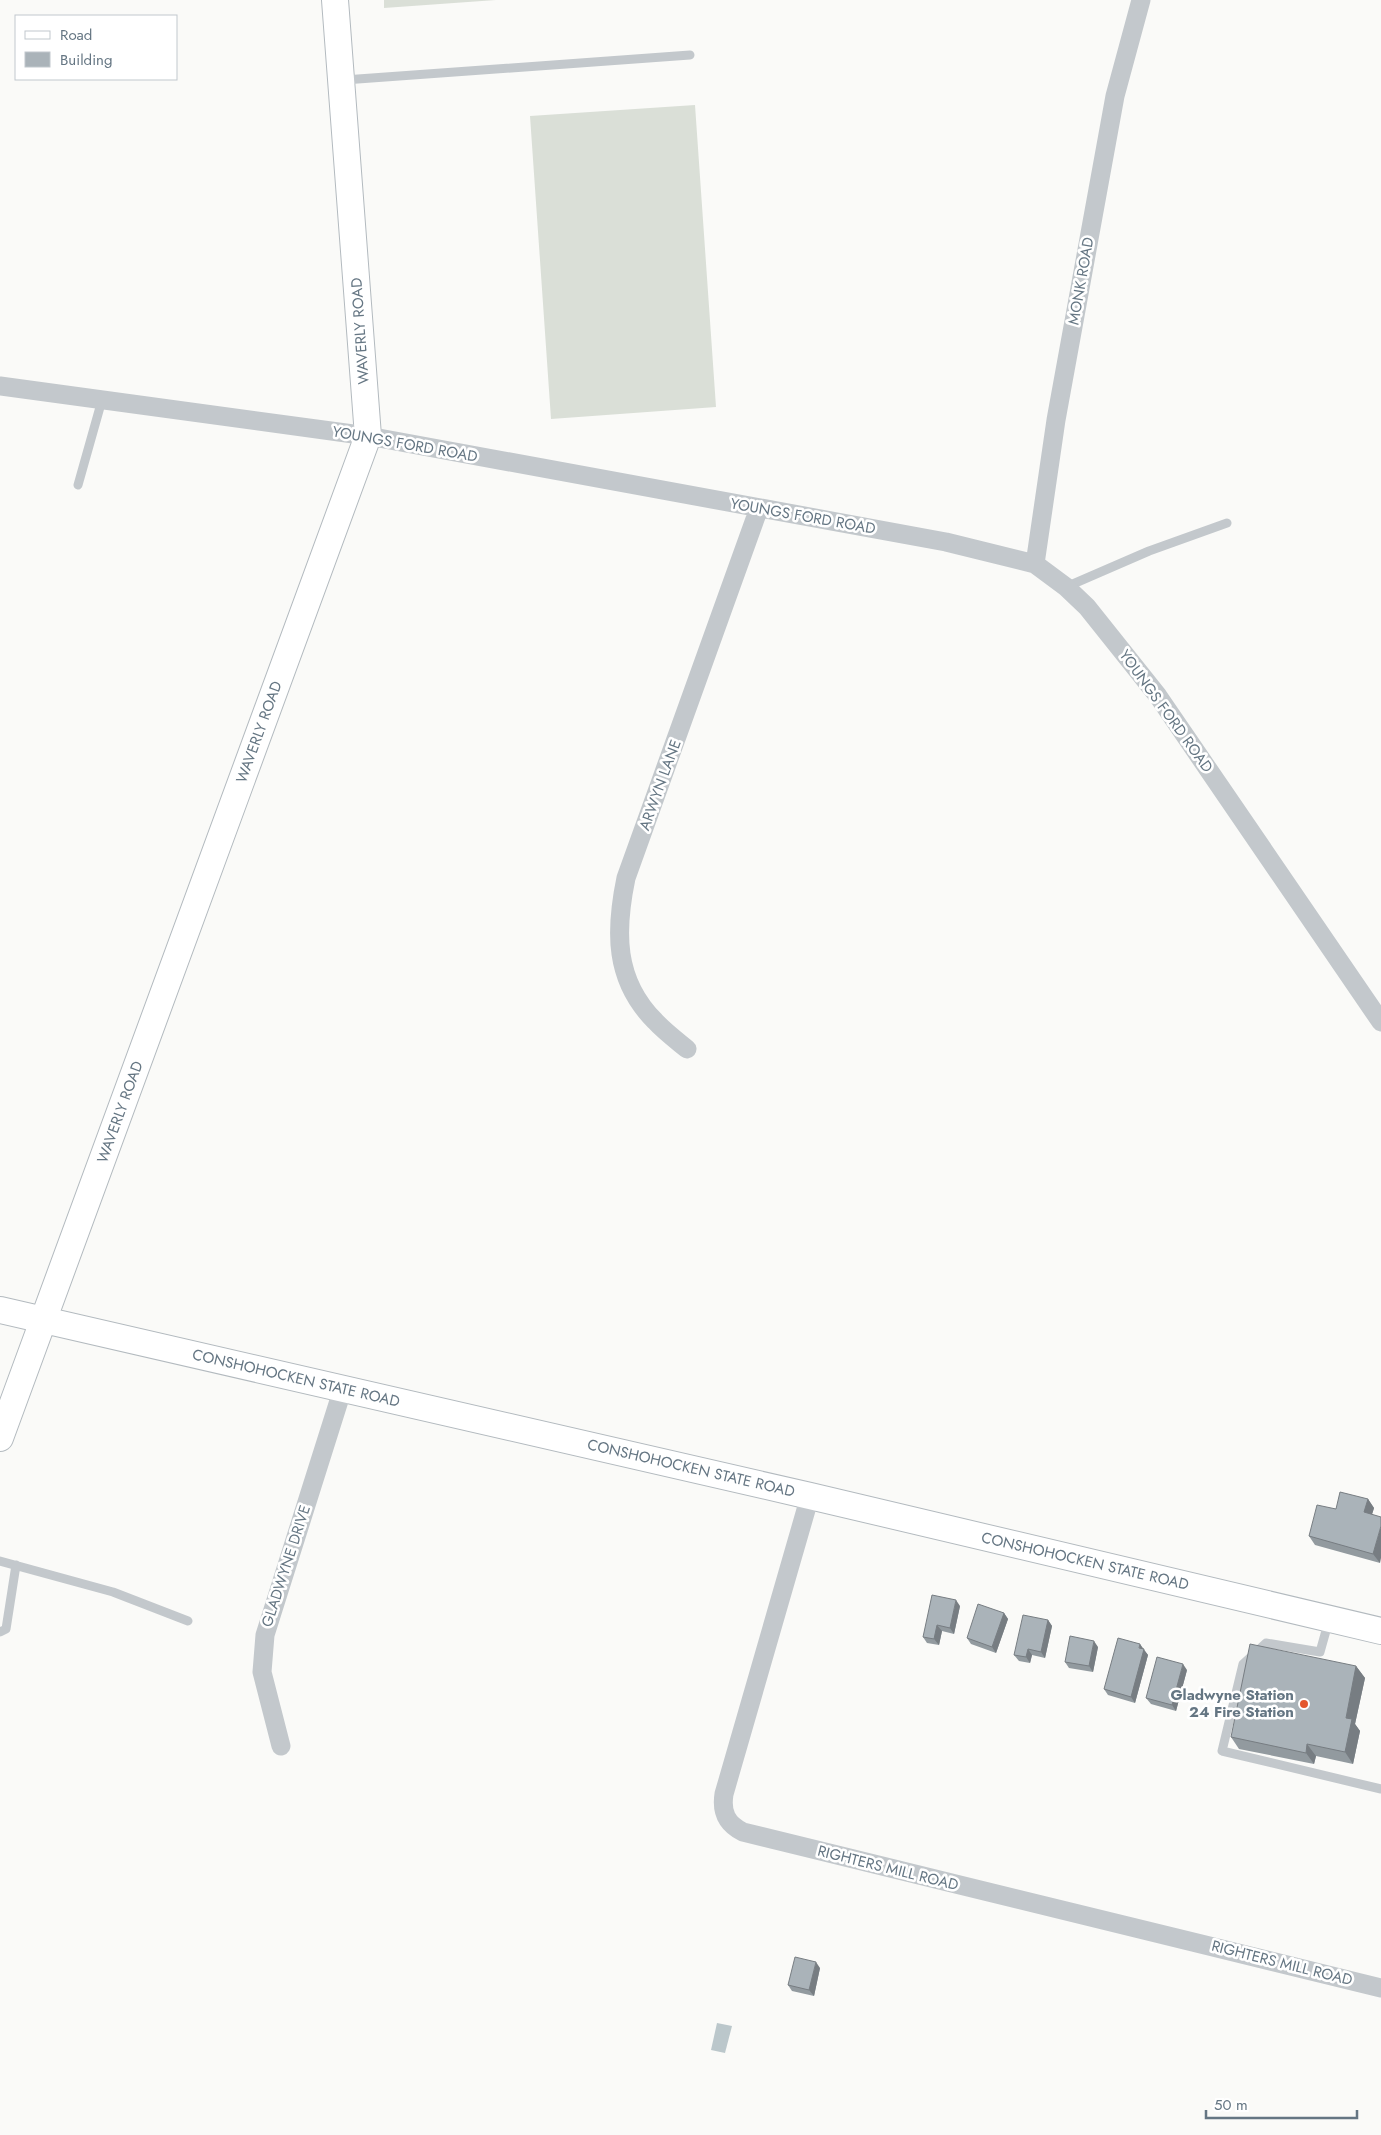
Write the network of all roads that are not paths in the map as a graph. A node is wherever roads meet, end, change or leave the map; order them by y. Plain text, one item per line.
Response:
1 (335, 0) edge
2 (1141, 0) edge
3 (690, 55) dead end
4 (341, 80) junction
5 (0, 386) edge
6 (102, 400) junction
7 (368, 436) junction
8 (78, 484) dead end
9 (759, 508) junction
10 (1227, 523) dead end
11 (1035, 564) junction
12 (1066, 587) junction
13 (1381, 1022) edge
14 (687, 1049) dead end
15 (0, 1310) edge
16 (43, 1320) junction
17 (343, 1388) junction
18 (0, 1438) edge
19 (810, 1496) junction
20 (0, 1560) edge
21 (16, 1565) junction
22 (1329, 1619) junction
23 (188, 1621) dead end
24 (1381, 1631) edge
25 (0, 1632) edge
26 (281, 1746) dead end
27 (1381, 1790) edge
28 (1381, 1988) edge

1 - 4 street, WAVERLY ROAD
2 - 11 street, MONK ROAD
3 - 4 lane
4 - 7 street, WAVERLY ROAD
5 - 6 street, YOUNGS FORD ROAD
6 - 7 street, YOUNGS FORD ROAD
6 - 8 lane
7 - 9 street, YOUNGS FORD ROAD
7 - 16 street, WAVERLY ROAD
9 - 11 street, YOUNGS FORD ROAD
9 - 14 street, ARWYN LANE
10 - 12 lane
11 - 12 street, YOUNGS FORD ROAD
12 - 13 street, YOUNGS FORD ROAD
15 - 16 street, CONSHOHOCKEN STATE ROAD
16 - 17 street, CONSHOHOCKEN STATE ROAD
16 - 18 street, WAVERLY ROAD
17 - 19 street, CONSHOHOCKEN STATE ROAD
17 - 26 street, GLADWYNE DRIVE
19 - 22 street, CONSHOHOCKEN STATE ROAD
19 - 28 street, RIGHTERS MILL ROAD
20 - 21 lane
21 - 23 lane
21 - 25 lane
22 - 24 street, CONSHOHOCKEN STATE ROAD
22 - 27 lane

